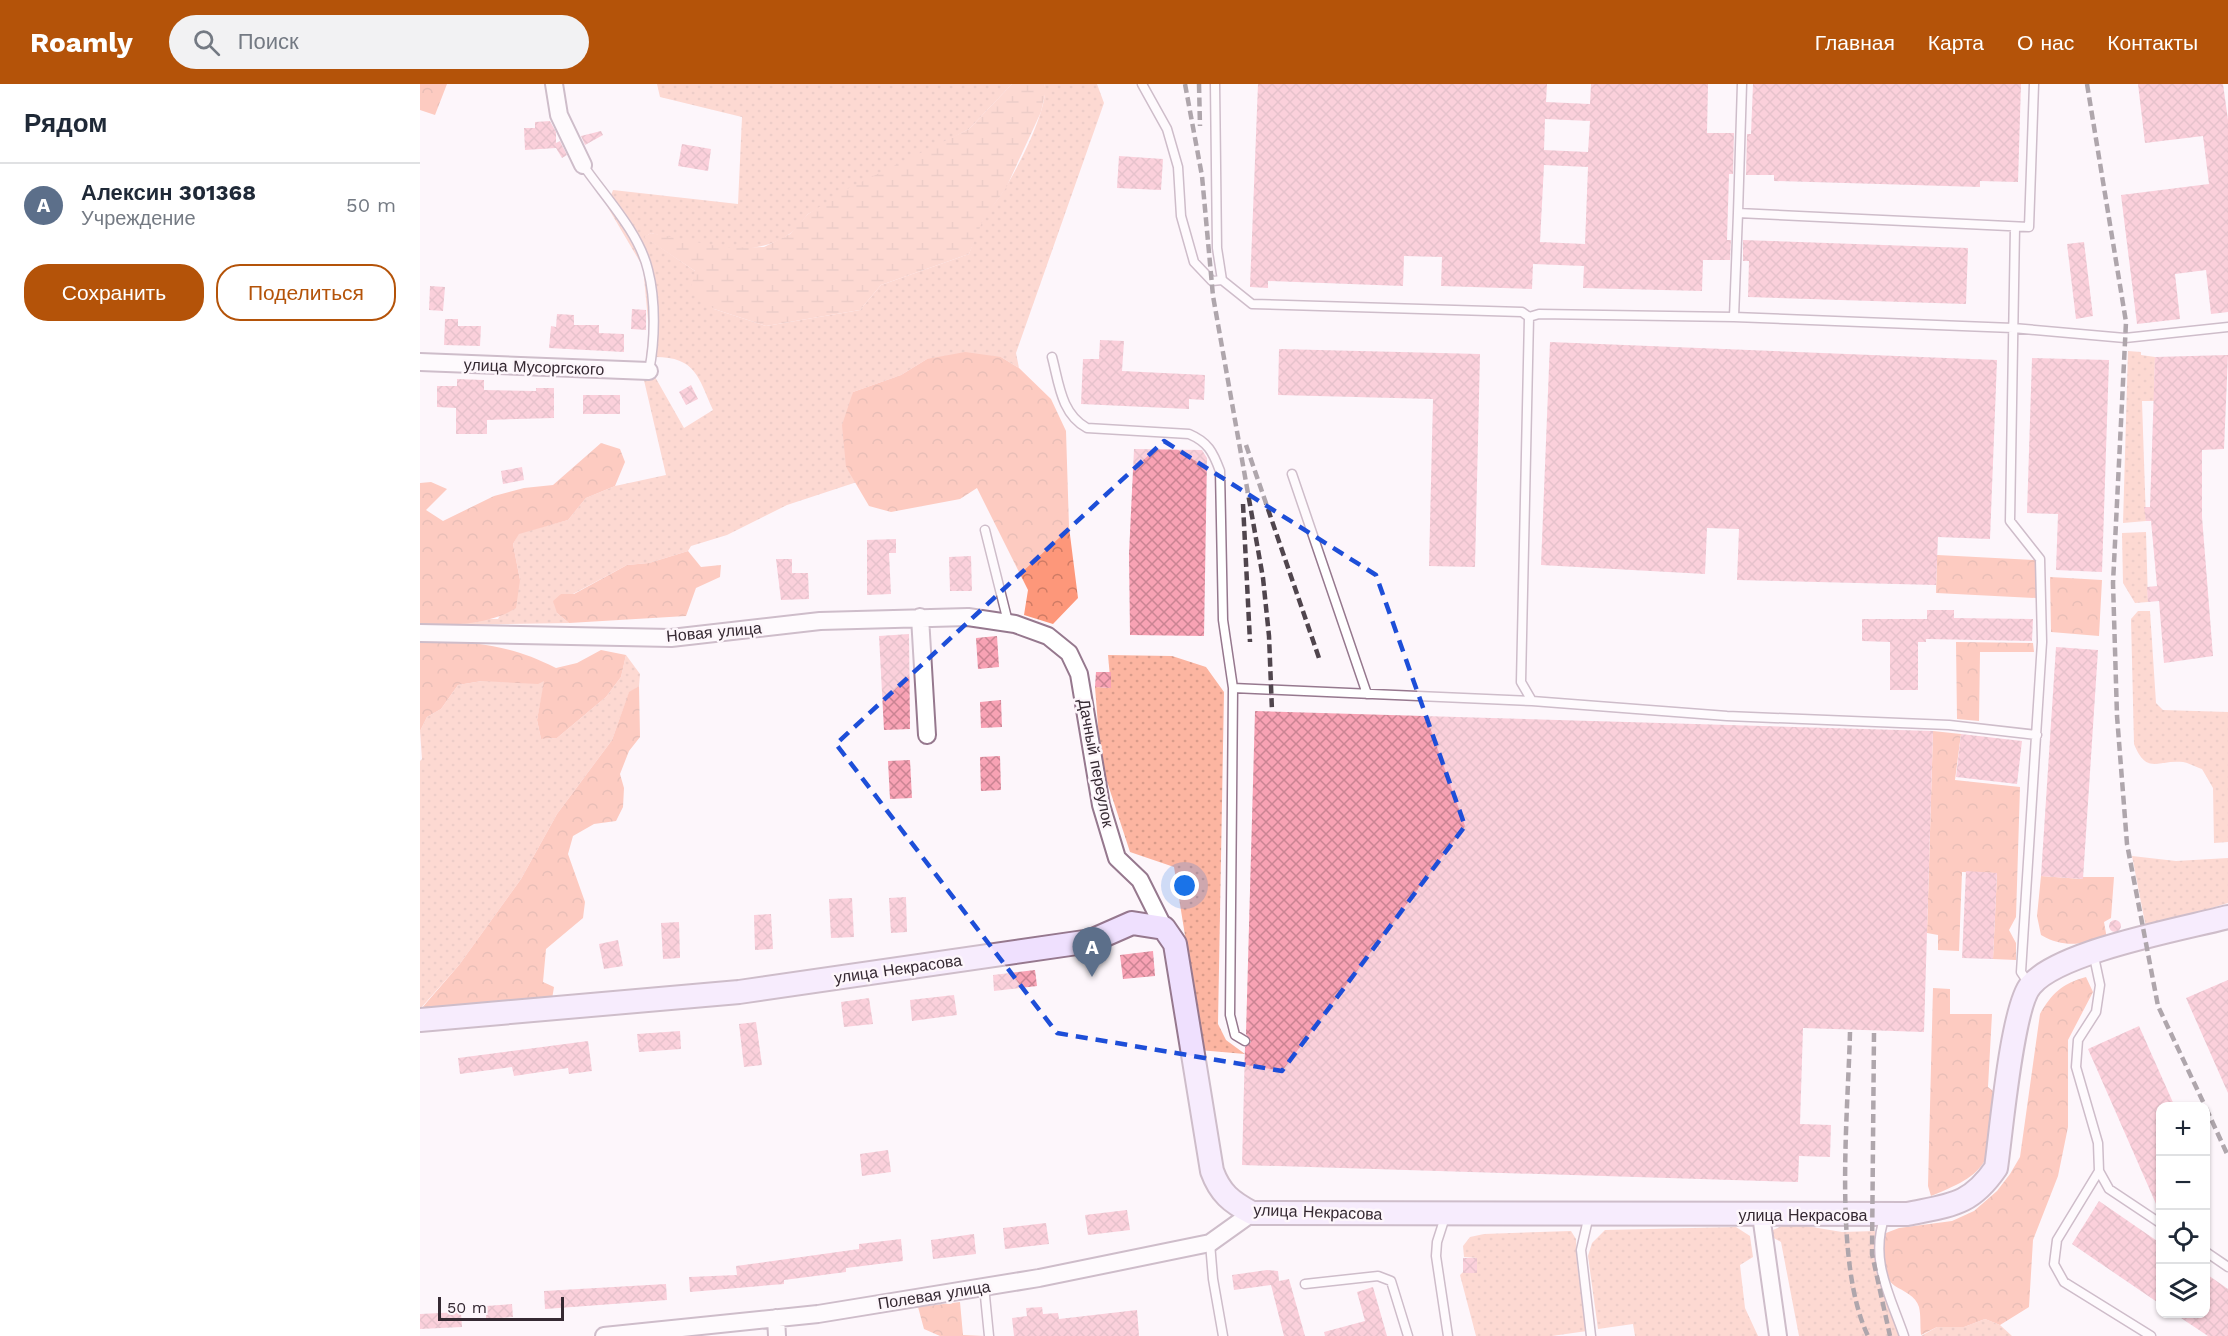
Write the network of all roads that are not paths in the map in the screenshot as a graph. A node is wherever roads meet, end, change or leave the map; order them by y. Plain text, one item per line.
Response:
1 (554, 84) edge
2 (1142, 84) edge
3 (1215, 84) edge
4 (1742, 84) edge
5 (2034, 84) edge
6 (583, 165) joint
7 (1738, 213) junction
8 (2015, 226) junction
9 (1222, 280) junction
10 (1529, 317) junction
11 (1734, 317) junction
12 (2228, 327) edge
13 (2013, 328) junction
14 (1052, 357) dead end
15 (420, 362) edge
16 (649, 371) joint
17 (1292, 474) dead end
18 (985, 530) dead end
19 (920, 617) junction
20 (1008, 622) junction
21 (420, 633) edge
22 (1233, 688) junction
23 (1367, 693) junction
24 (1533, 701) junction
25 (927, 735) dead end
26 (2037, 735) junction
27 (2228, 917) edge
28 (1164, 928) junction
29 (2093, 952) junction
30 (2030, 985) junction
31 (420, 1020) edge
32 (1245, 1041) dead end
33 (2099, 1171) junction
34 (1590, 1212) junction
35 (1252, 1213) junction
36 (1446, 1214) junction
37 (1761, 1215) junction
38 (1885, 1215) junction
39 (2156, 1219) edge
40 (1210, 1243) junction
41 (2210, 1255) edge
42 (2228, 1267) edge
43 (1305, 1284) dead end
44 (984, 1286) junction
45 (776, 1318) junction
46 (604, 1336) edge
47 (777, 1336) edge
48 (989, 1336) edge
49 (1223, 1336) edge
50 (1408, 1336) edge
51 (1448, 1336) edge
52 (1591, 1336) edge
53 (1779, 1336) edge
54 (1904, 1336) edge
55 (2151, 1336) edge

1 - 6 street
2 - 9 lane
3 - 9 lane
4 - 7 lane
5 - 8 lane
6 - 16 lane
7 - 8 lane
7 - 11 lane
8 - 13 lane
9 - 10 lane
10 - 11 lane
10 - 24 lane
11 - 13 lane
12 - 13 lane
13 - 26 lane
14 - 22 lane
15 - 16 street, улица Мусоргского
17 - 23 lane
18 - 20 lane
19 - 20 street, Новая улица
19 - 21 street, Новая улица
19 - 25 street
20 - 28 street, Дачный переулок
22 - 23 lane
22 - 32 lane
23 - 24 lane
24 - 26 lane
26 - 30 lane
27 - 29 main road
28 - 31 main road, улица Некрасова
28 - 35 main road, улица Некрасова
29 - 30 main road
29 - 33 lane
30 - 38 main road, улица Некрасова
33 - 39 lane
33 - 55 lane
34 - 36 main road, улица Некрасова
34 - 37 main road, улица Некрасова
34 - 52 lane
35 - 36 main road, улица Некрасова
35 - 40 street, Полевая улица
36 - 51 lane
37 - 38 main road, улица Некрасова
37 - 53 street
38 - 54 lane
40 - 44 street, Полевая улица
40 - 49 lane
41 - 42 lane
43 - 50 lane
44 - 45 street, Полевая улица
44 - 48 lane
45 - 46 street, Полевая улица
45 - 47 street

